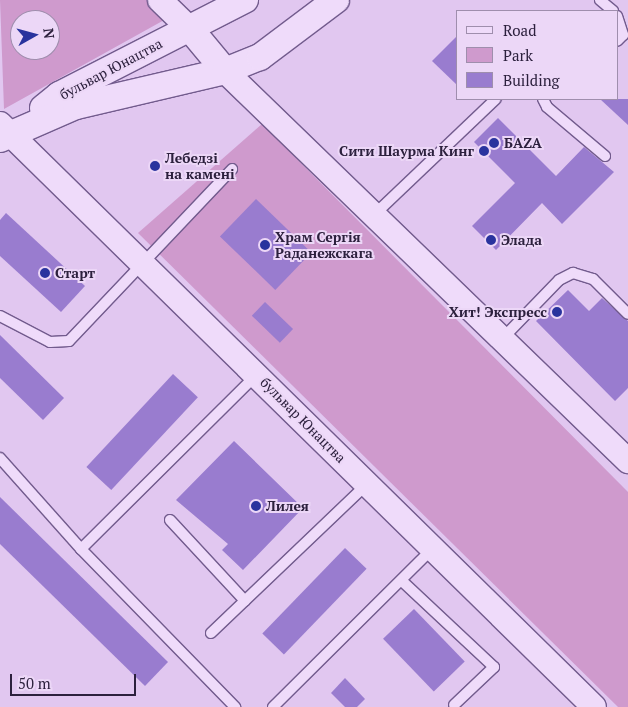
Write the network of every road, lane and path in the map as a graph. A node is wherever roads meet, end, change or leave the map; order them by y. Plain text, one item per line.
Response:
1 (160, 0) edge
2 (245, 0) edge
3 (336, 0) edge
4 (600, 0) edge
5 (612, 10) edge
6 (618, 21) edge
7 (191, 30) junction
8 (622, 39) edge
9 (225, 71) junction
10 (495, 100) edge
11 (544, 100) edge
12 (3, 132) edge
13 (605, 156) dead end
14 (232, 169) dead end
15 (373, 216) junction
16 (143, 260) junction
17 (628, 314) edge
18 (0, 316) edge
19 (504, 337) junction
20 (257, 374) junction
21 (0, 458) edge
22 (628, 461) edge
23 (368, 483) junction
24 (170, 520) dead end
25 (433, 548) junction
26 (81, 549) junction
27 (402, 581) junction
28 (245, 601) junction
29 (211, 633) dead end
30 (454, 705) dead end
31 (235, 707) edge
32 (273, 707) edge
33 (594, 707) edge

1 - 7 street
2 - 7 main road, бульвар Юнацтва
3 - 9 main road, бульвар Юнацтва
4 - 5 lane
6 - 8 lane
7 - 9 main road
7 - 12 main road, бульвар Юнацтва
9 - 12 main road, бульвар Юнацтва
9 - 15 street
10 - 15 lane
11 - 13 lane
12 - 16 street, бульвар Юнацтва
14 - 16 lane
15 - 19 street
16 - 18 lane
16 - 20 street, бульвар Юнацтва
17 - 19 lane
19 - 22 street
20 - 23 street, бульвар Юнацтва
20 - 26 lane
21 - 26 lane
23 - 25 street, бульвар Юнацтва
23 - 28 lane
24 - 28 lane
25 - 27 lane
25 - 33 street, бульвар Юнацтва
26 - 31 lane
27 - 30 lane
27 - 32 lane
28 - 29 lane

